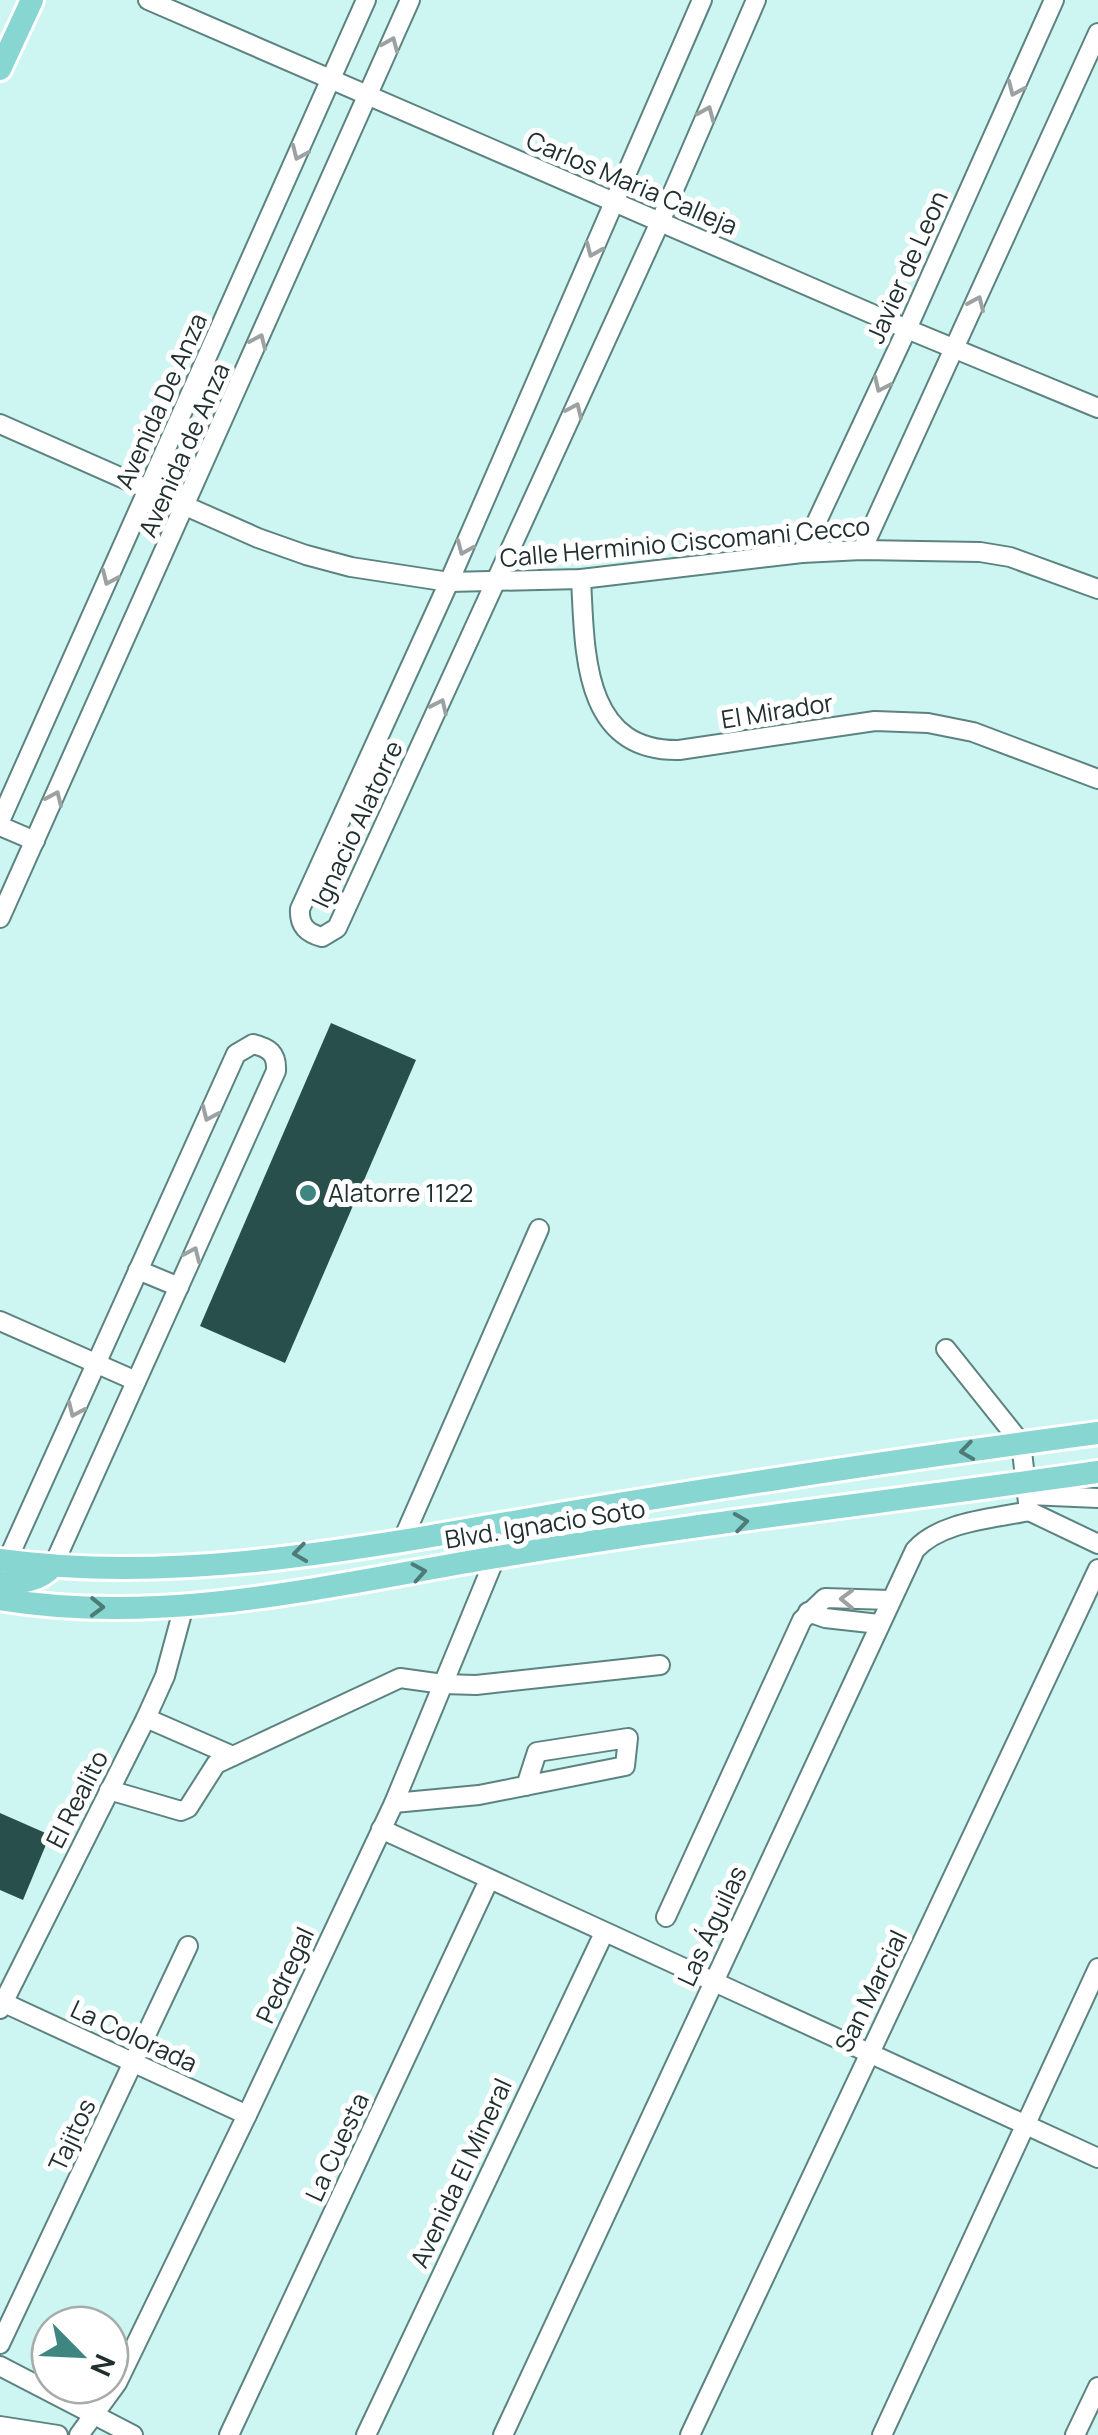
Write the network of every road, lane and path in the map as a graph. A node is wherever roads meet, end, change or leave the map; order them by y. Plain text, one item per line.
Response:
1 (32, 0) edge
2 (148, 0) edge
3 (366, 0) edge
4 (410, 0) edge
5 (702, 0) edge
6 (756, 0) edge
7 (1054, 0) edge
8 (1098, 33) edge
9 (0, 68) edge
10 (331, 81) junction
11 (368, 97) junction
12 (613, 202) junction
13 (660, 222) junction
14 (907, 329) junction
15 (956, 349) junction
16 (1098, 408) edge
17 (0, 424) edge
18 (149, 490) junction
19 (186, 506) junction
20 (862, 550) junction
21 (802, 553) junction
22 (582, 579) junction
23 (449, 582) junction
24 (496, 583) junction
25 (1098, 588) edge
26 (1098, 779) edge
27 (0, 824) edge
28 (35, 841) junction
29 (0, 918) edge
30 (539, 1229) dead end
31 (138, 1270) junction
32 (178, 1288) junction
33 (0, 1321) edge
34 (946, 1349) dead end
35 (96, 1364) junction
36 (136, 1381) junction
37 (1098, 1433) edge
38 (1021, 1444) junction
39 (1098, 1472) edge
40 (1028, 1496) junction
41 (1098, 1498) edge
42 (510, 1522) junction
43 (403, 1539) junction
44 (1098, 1544) edge
45 (496, 1557) junction
46 (53, 1566) junction
47 (2, 1568) edge
48 (1098, 1568) edge
49 (0, 1599) edge
50 (890, 1600) junction
51 (184, 1606) junction
52 (808, 1612) junction
53 (879, 1624) junction
54 (660, 1665) dead end
55 (443, 1684) junction
56 (146, 1718) junction
57 (233, 1756) junction
58 (526, 1786) junction
59 (110, 1790) junction
60 (394, 1803) junction
61 (381, 1829) junction
62 (489, 1880) junction
63 (666, 1917) dead end
64 (604, 1933) junction
65 (188, 1946) dead end
66 (1098, 1968) edge
67 (713, 1982) junction
68 (1, 2004) edge
69 (869, 2053) junction
70 (133, 2064) junction
71 (247, 2116) junction
72 (1025, 2124) junction
73 (1098, 2158) edge
74 (0, 2344) edge
75 (0, 2366) edge
76 (1098, 2388) edge
77 (94, 2415) junction
78 (0, 2426) edge
79 (58, 2435) edge
80 (80, 2435) edge
81 (133, 2435) edge
82 (229, 2435) edge
83 (366, 2435) edge
84 (503, 2435) edge
85 (690, 2435) edge
86 (882, 2435) edge
87 (1075, 2435) edge

1 - 9 main road
2 - 10 street, Carlos Maria Calleja
3 - 10 street, Avenida De Anza
11 -> 4 street, Avenida de Anza
5 - 12 street, Ignacio Alatorre
13 -> 6 street, Ignacio Alatorre
7 -> 14 street, Javier de Leon
15 -> 8 street
10 - 11 street, Carlos Maria Calleja
10 -> 18 street, Avenida De Anza
11 - 12 street, Carlos Maria Calleja
19 -> 11 street, Avenida de Anza
12 - 13 street, Carlos Maria Calleja
12 -> 23 street, Ignacio Alatorre
13 - 14 street, Carlos Maria Calleja
24 -> 13 street, Ignacio Alatorre
14 - 15 street, Carlos Maria Calleja
14 -> 21 street, Javier de Leon
15 - 16 street, Carlos Maria Calleja
15 - 20 street
17 - 18 street, Calle Herminio Ciscomani Cecco
18 - 19 street, Calle Herminio Ciscomani Cecco
18 -> 27 street, Avenida De Anza
19 - 23 street, Calle Herminio Ciscomani Cecco
28 -> 19 street, Avenida de Anza
20 - 21 street, Calle Herminio Ciscomani Cecco
20 - 25 street, Calle Herminio Ciscomani Cecco
21 - 22 street, Calle Herminio Ciscomani Cecco
22 - 24 street, Calle Herminio Ciscomani Cecco
22 - 26 street, El Mirador
23 - 24 street, Calle Herminio Ciscomani Cecco
23 -> 24 street, Ignacio Alatorre
27 - 28 street
28 - 29 street, Avenida de Anza
30 - 43 street
31 - 32 street
32 -> 31 street
31 - 35 street
32 - 36 street
33 - 35 street
34 - 38 street
35 - 36 street
35 -> 47 street
36 - 46 street
37 - 38 main road, Blvd. Ignacio Soto
38 - 40 street
38 -> 42 main road, Blvd. Ignacio Soto
39 - 40 main road, Blvd. Ignacio Soto
40 - 41 street, Las Águilas
40 - 44 street
45 -> 40 main road, Blvd. Ignacio Soto
40 - 50 street, Las Águilas
42 - 43 main road, Blvd. Ignacio Soto
42 - 45 street, Pedregal
43 -> 46 main road, Blvd. Ignacio Soto
51 -> 45 main road, Blvd. Ignacio Soto
45 - 55 street, Pedregal
46 - 47 main road, Blvd. Ignacio Soto
48 - 69 street, San Marcial
49 -> 51 main road, Blvd. Ignacio Soto
50 -> 52 street
50 - 53 street, Las Águilas
51 - 56 street, El Realito
52 - 53 street
52 - 63 street
53 - 67 street, Las Águilas
54 - 55 street
55 - 57 street
55 - 60 street, Pedregal
56 - 57 street
56 - 59 street, El Realito
57 - 59 street
58 - 58 street
58 - 60 street
59 - 68 street, El Realito
60 - 61 street, Pedregal
61 - 62 street
61 - 71 street, Pedregal
62 - 64 street
62 - 82 street, La Cuesta
64 - 67 street
64 - 83 street, Avenida El Mineral
65 - 70 street, Tajitos
66 - 72 street
67 - 69 street
67 - 84 street, Las Águilas
68 - 70 street, La Colorada
69 - 72 street
69 - 85 street, San Marcial
70 - 71 street, La Colorada
70 - 74 street, Tajitos
71 - 77 street, Pedregal
72 - 73 street
72 - 86 street
75 - 77 street
76 - 87 street
77 - 80 street, Pedregal
77 - 81 street
78 - 79 street

